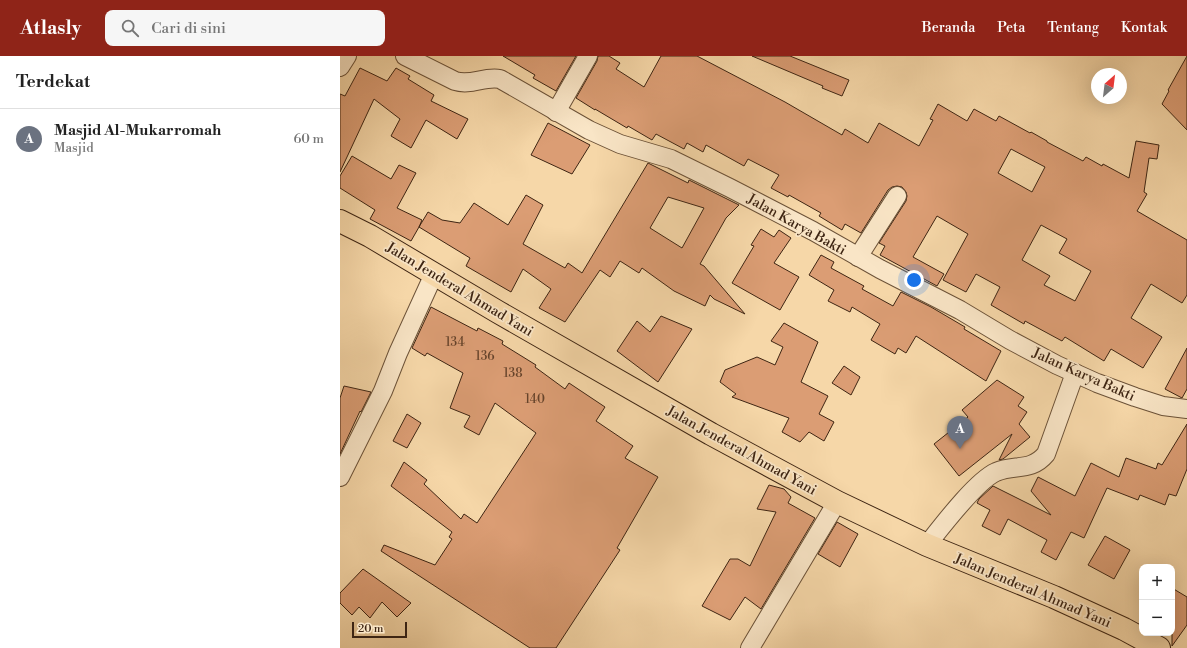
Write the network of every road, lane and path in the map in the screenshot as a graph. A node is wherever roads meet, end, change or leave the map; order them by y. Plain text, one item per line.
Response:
1 (348, 56) edge
2 (405, 56) edge
3 (588, 56) edge
4 (340, 67) edge
5 (556, 112) junction
6 (897, 196) dead end
7 (340, 221) edge
8 (858, 257) junction
9 (434, 274) junction
10 (1075, 373) junction
11 (1187, 409) edge
12 (340, 477) edge
13 (836, 502) junction
14 (927, 545) junction
15 (750, 648) edge
16 (1159, 648) edge

1 - 4 street
2 - 5 street, Jalan Karya Bakti
3 - 5 street
5 - 8 street, Jalan Karya Bakti
6 - 8 street
7 - 9 highway, Jalan Jenderal Ahmad Yani
8 - 10 street, Jalan Karya Bakti
9 - 12 street
9 - 13 highway, Jalan Jenderal Ahmad Yani
10 - 11 street, Jalan Karya Bakti
10 - 14 street
13 - 14 highway, Jalan Jenderal Ahmad Yani
13 - 15 street
14 - 16 highway, Jalan Jenderal Ahmad Yani

